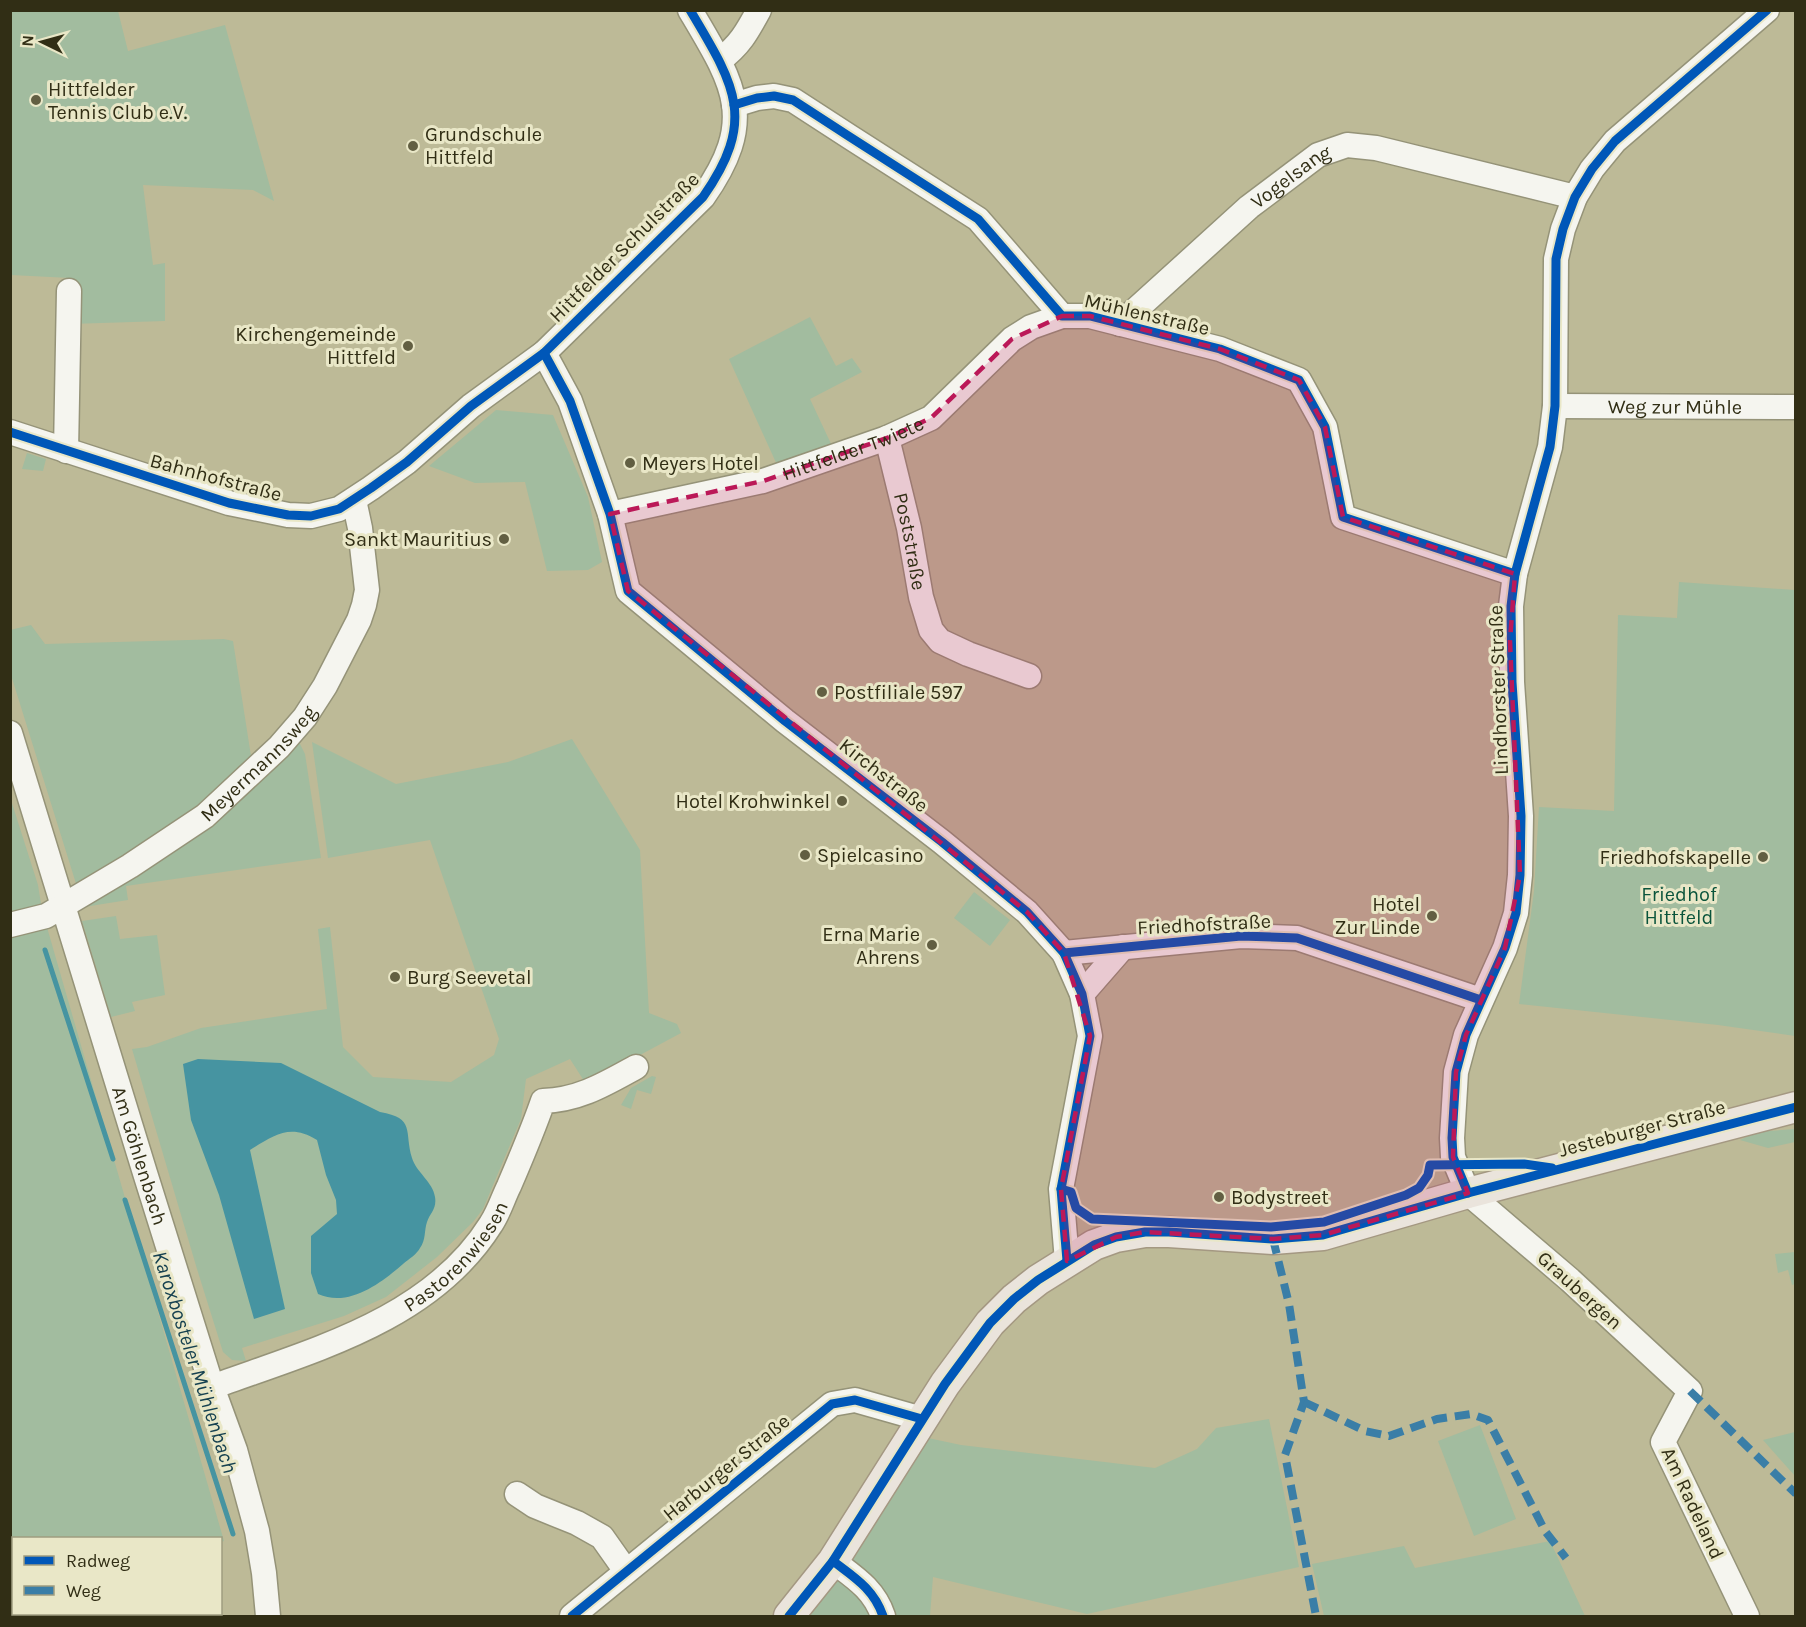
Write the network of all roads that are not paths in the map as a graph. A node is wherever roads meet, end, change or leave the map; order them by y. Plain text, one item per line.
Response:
1 (690, 10) edge
2 (759, 10) edge
3 (1767, 10) edge
4 (720, 60) junction
5 (734, 105) junction
6 (1575, 197) junction
7 (69, 291) dead end
8 (1062, 316) junction
9 (1120, 324) junction
10 (544, 353) junction
11 (1555, 406) junction
12 (1796, 407) edge
13 (10, 432) edge
14 (887, 438) junction
15 (66, 451) junction
16 (354, 501) junction
17 (610, 514) junction
18 (1515, 574) junction
19 (1029, 676) dead end
20 (10, 733) edge
21 (64, 904) junction
22 (10, 925) edge
23 (1123, 946) junction
24 (1064, 953) junction
25 (1082, 994) junction
26 (1481, 1000) junction
27 (636, 1067) dead end
28 (1796, 1107) edge
29 (1468, 1193) junction
30 (1067, 1261) junction
31 (212, 1387) junction
32 (1690, 1391) joint
33 (922, 1419) junction
34 (517, 1494) dead end
35 (833, 1561) junction
36 (627, 1571) junction
37 (268, 1617) edge
38 (572, 1617) edge
39 (789, 1617) edge
40 (883, 1617) edge
41 (1747, 1617) edge

1 - 4 street, Hittfelder Schulstraße
2 - 4 street
3 - 6 street, Lindhorster Straße
4 - 5 street, Hittfelder Schulstraße
5 - 8 street, Mühlenstraße
5 - 10 street, Hittfelder Schulstraße
6 - 9 street, Vogelsang
6 - 11 street, Lindhorster Straße
7 - 15 street
8 - 9 street, Mühlenstraße
8 - 14 street, Hittfelder Twiete
9 - 18 street, Mühlenstraße
10 - 16 street, Bahnhofstraße
10 - 17 street, Kirchstraße
11 - 12 street, Weg zur Mühle
11 - 18 street, Lindhorster Straße
13 - 15 street, Bahnhofstraße
14 - 17 street, Hittfelder Twiete
14 - 19 street, Poststraße
15 - 16 street, Bahnhofstraße
16 - 21 street, Meyermannsweg
17 - 24 street, Kirchstraße
18 - 26 street, Lindhorster Straße
20 - 21 street, Am Göhlenbach
21 - 22 street, Meyermannsweg
21 - 31 street, Am Göhlenbach
23 - 24 street, Friedhofstraße
23 - 25 street, Friedhofstraße
23 - 26 street, Friedhofstraße
24 - 25 street, Kirchstraße
25 - 30 street, Kirchstraße
26 - 29 street, Lindhorster Straße
27 - 31 street, Pastorenwiesen
28 - 29 main road, Jesteburger Straße
29 - 30 main road, Jesteburger Straße
29 - 32 street, Graubergen
30 - 33 main road, Jesteburger Straße
31 - 37 street, Am Göhlenbach
32 - 41 street, Am Radeland
33 - 35 main road, Jesteburger Straße
33 - 36 street, Harburger Straße
34 - 36 street
35 - 39 main road, Jesteburger Straße
35 - 40 street
36 - 38 street, Harburger Straße

